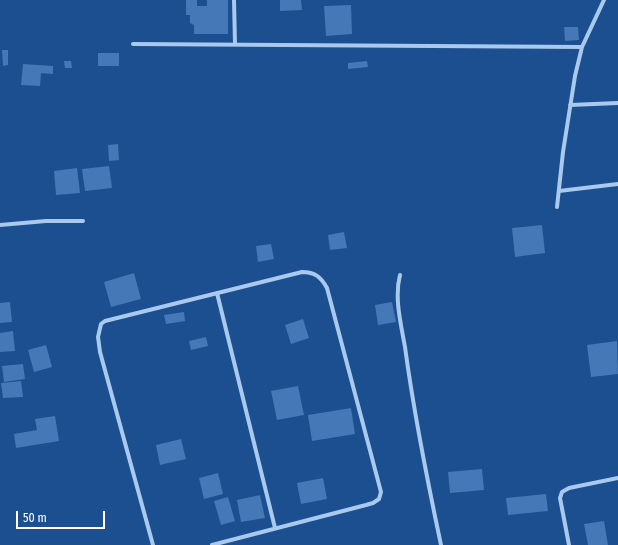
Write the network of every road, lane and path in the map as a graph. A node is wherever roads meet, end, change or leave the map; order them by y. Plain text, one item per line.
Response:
1 (234, 0) edge
2 (604, 0) edge
3 (133, 44) dead end
4 (235, 44) junction
5 (582, 47) junction
6 (618, 103) edge
7 (570, 105) junction
8 (618, 184) edge
9 (559, 191) junction
10 (557, 207) dead end
11 (83, 221) dead end
12 (0, 225) edge
13 (400, 275) dead end
14 (217, 293) junction
15 (618, 478) edge
16 (275, 528) junction
17 (153, 545) edge
18 (212, 545) edge
19 (441, 545) edge
20 (569, 545) edge

1 - 4 street
2 - 5 street
3 - 4 street
4 - 5 street
5 - 7 street
6 - 7 street
7 - 9 street
8 - 9 street
9 - 10 street
11 - 12 street
13 - 19 street
14 - 16 street
14 - 16 street
14 - 17 street
15 - 20 street
16 - 18 street

